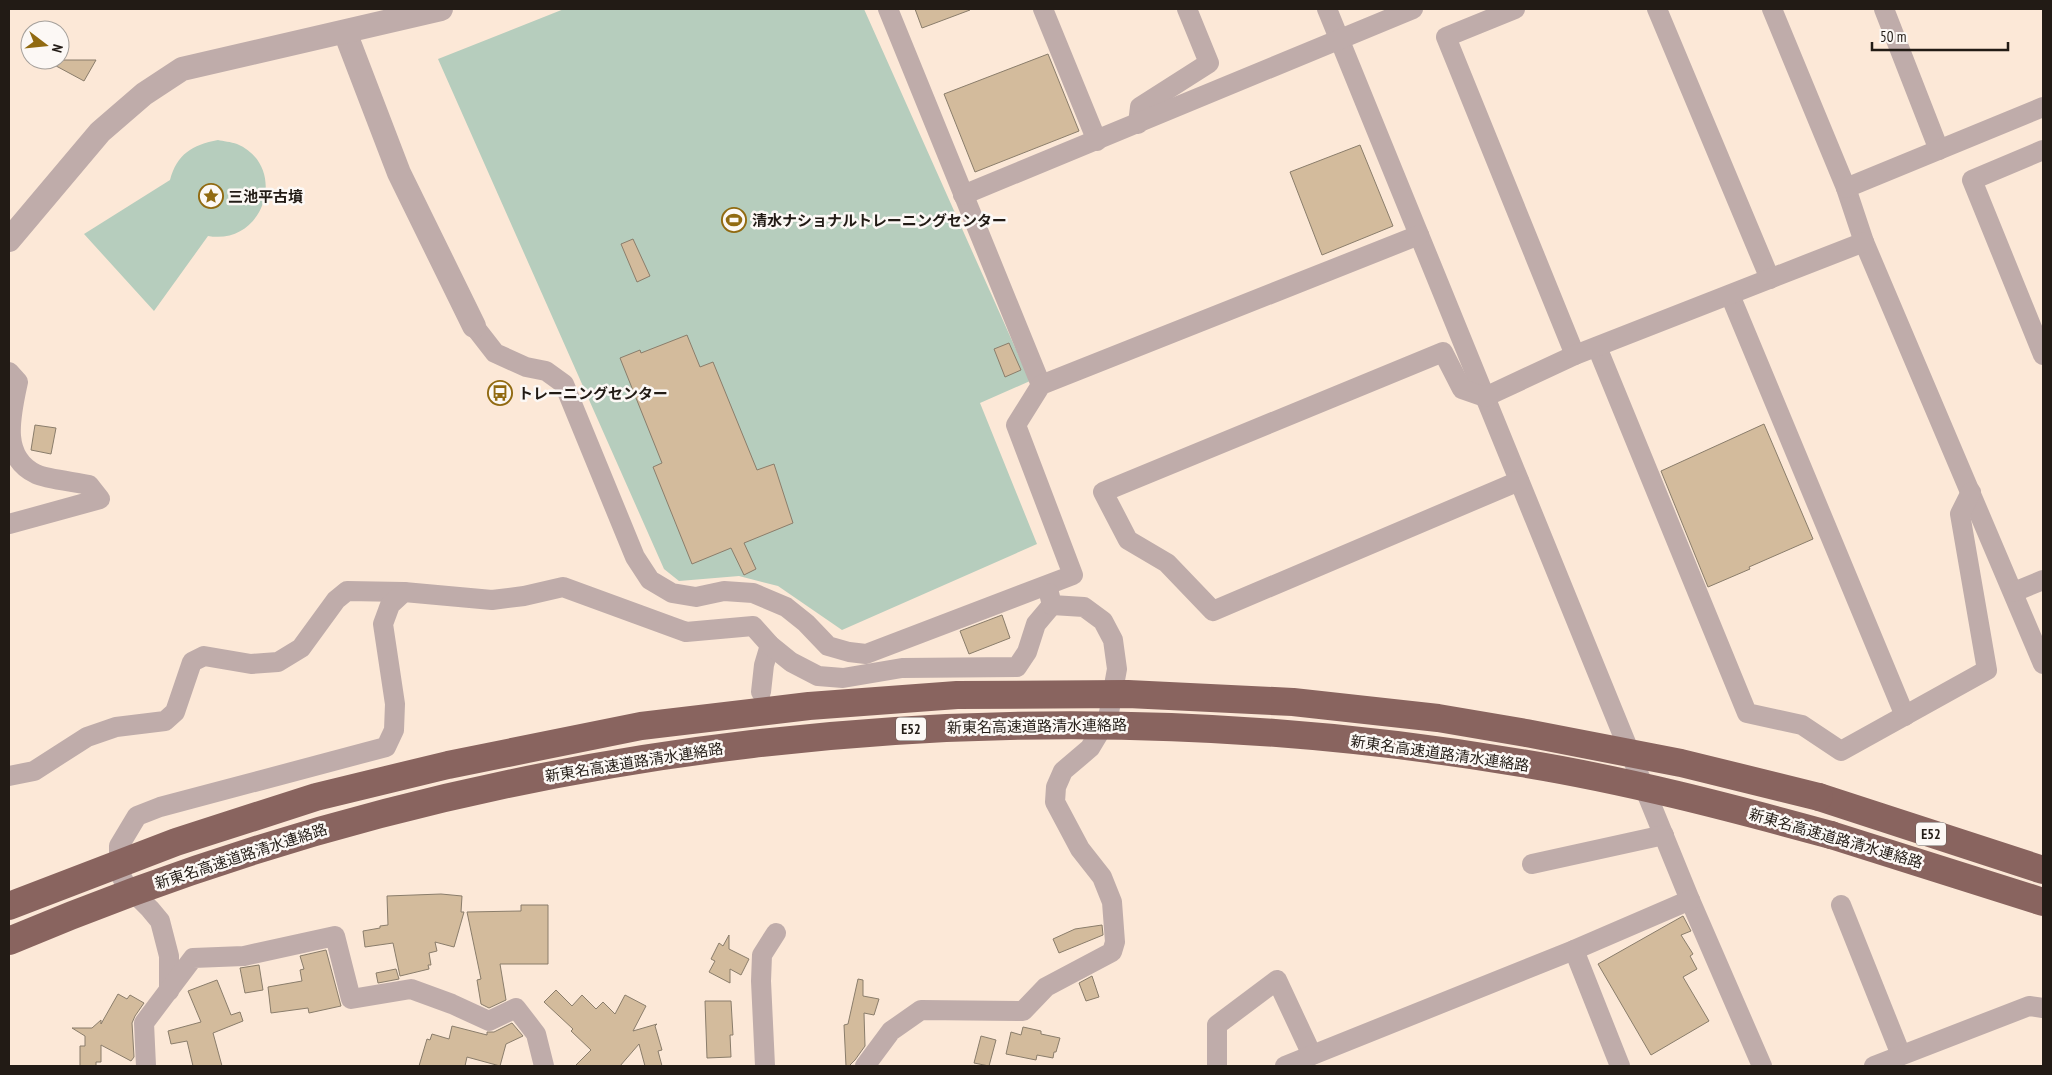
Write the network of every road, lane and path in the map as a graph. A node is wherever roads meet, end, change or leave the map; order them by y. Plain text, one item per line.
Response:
1 (441, 9) edge
2 (888, 9) edge
3 (1043, 9) edge
4 (1187, 9) edge
5 (1327, 9) edge
6 (1414, 9) edge
7 (1515, 9) edge
8 (1657, 9) edge
9 (1772, 9) edge
10 (1884, 9) edge
11 (345, 32) junction
12 (1338, 38) junction
13 (2043, 107) edge
14 (1138, 124) junction
15 (1097, 141) junction
16 (1939, 150) junction
17 (2043, 150) edge
18 (1846, 188) junction
19 (963, 195) junction
20 (1419, 235) junction
21 (9, 240) edge
22 (1864, 242) junction
23 (1770, 279) junction
24 (1730, 295) junction
25 (474, 326) joint
26 (1597, 347) junction
27 (1575, 355) junction
28 (2043, 355) edge
29 (9, 372) edge
30 (1041, 385) junction
31 (1485, 397) junction
32 (1519, 481) junction
33 (1971, 492) junction
34 (9, 524) edge
35 (2043, 580) edge
36 (404, 592) junction
37 (2014, 592) junction
38 (1049, 595) junction
39 (770, 645) junction
40 (2043, 664) edge
41 (762, 692) dead end
42 (1905, 716) junction
43 (9, 776) edge
44 (1664, 835) junction
45 (1532, 864) dead end
46 (2043, 870) edge
47 (1690, 900) junction
48 (2043, 902) edge
49 (1841, 905) dead end
50 (9, 906) edge
51 (776, 933) dead end
52 (9, 941) edge
53 (1574, 950) junction
54 (169, 991) junction
55 (2043, 1008) edge
56 (1312, 1055) junction
57 (1901, 1055) junction
58 (146, 1066) edge
59 (544, 1066) edge
60 (765, 1066) edge
61 (865, 1066) edge
62 (1217, 1066) edge
63 (1285, 1066) edge
64 (1620, 1066) edge
65 (1762, 1066) edge
66 (1874, 1066) edge

1 - 11 street
2 - 19 street
3 - 15 street
4 - 14 street
5 - 12 street
6 - 12 street
7 - 27 street
8 - 23 street
9 - 18 street
10 - 16 street
11 - 21 street
11 - 25 street
12 - 14 street
12 - 20 street
13 - 16 street
14 - 15 street
15 - 19 street
16 - 18 street
17 - 28 street
18 - 22 street
19 - 30 street
20 - 30 street
20 - 31 street
22 - 23 street
22 - 33 street
23 - 24 street
24 - 26 street
24 - 42 street
25 - 38 street
26 - 27 street
26 - 42 street
27 - 31 street
29 - 34 street
30 - 38 street
31 - 32 street
31 - 32 street
32 - 44 street
33 - 37 street
33 - 42 street
35 - 37 street
36 - 39 street
36 - 43 street
36 - 54 street
37 - 40 street
38 - 39 street
38 - 61 street
39 - 41 street
44 - 45 street
44 - 47 street
46 - 50 highway, 新東名高速道路清水連絡路 / E52, bridge
47 - 53 street
47 - 65 street
48 - 52 highway, 新東名高速道路清水連絡路 / E52, bridge
49 - 57 street
51 - 60 street
53 - 56 street
53 - 64 street
54 - 58 street
54 - 59 street
55 - 57 street
56 - 62 street
56 - 63 street
57 - 66 street

